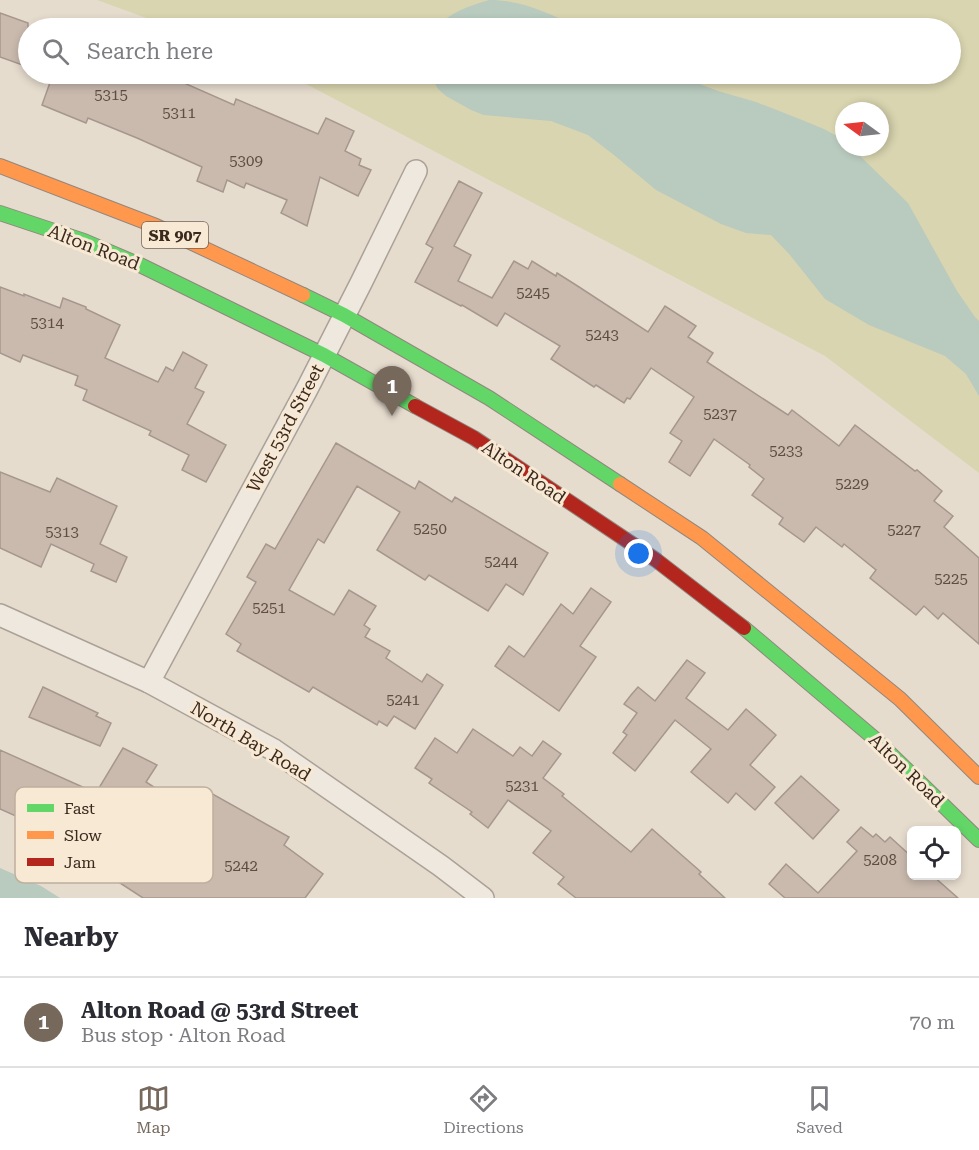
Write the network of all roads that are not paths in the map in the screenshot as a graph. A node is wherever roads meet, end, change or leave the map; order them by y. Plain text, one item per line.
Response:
1 (0, 166) edge
2 (416, 171) dead end
3 (0, 213) edge
4 (344, 315) junction
5 (324, 355) junction
6 (0, 615) edge
7 (149, 682) junction
8 (979, 777) edge
9 (979, 840) edge
10 (483, 898) edge

1 - 4 main road, SR 907
2 - 4 street, West 53rd Street
3 - 5 main road, Alton Road / SR 907
4 - 5 street, West 53rd Street
4 - 8 main road, SR 907
5 - 7 street, West 53rd Street
5 - 9 main road, Alton Road / SR 907
6 - 7 street, North Bay Road
7 - 10 street, North Bay Road

